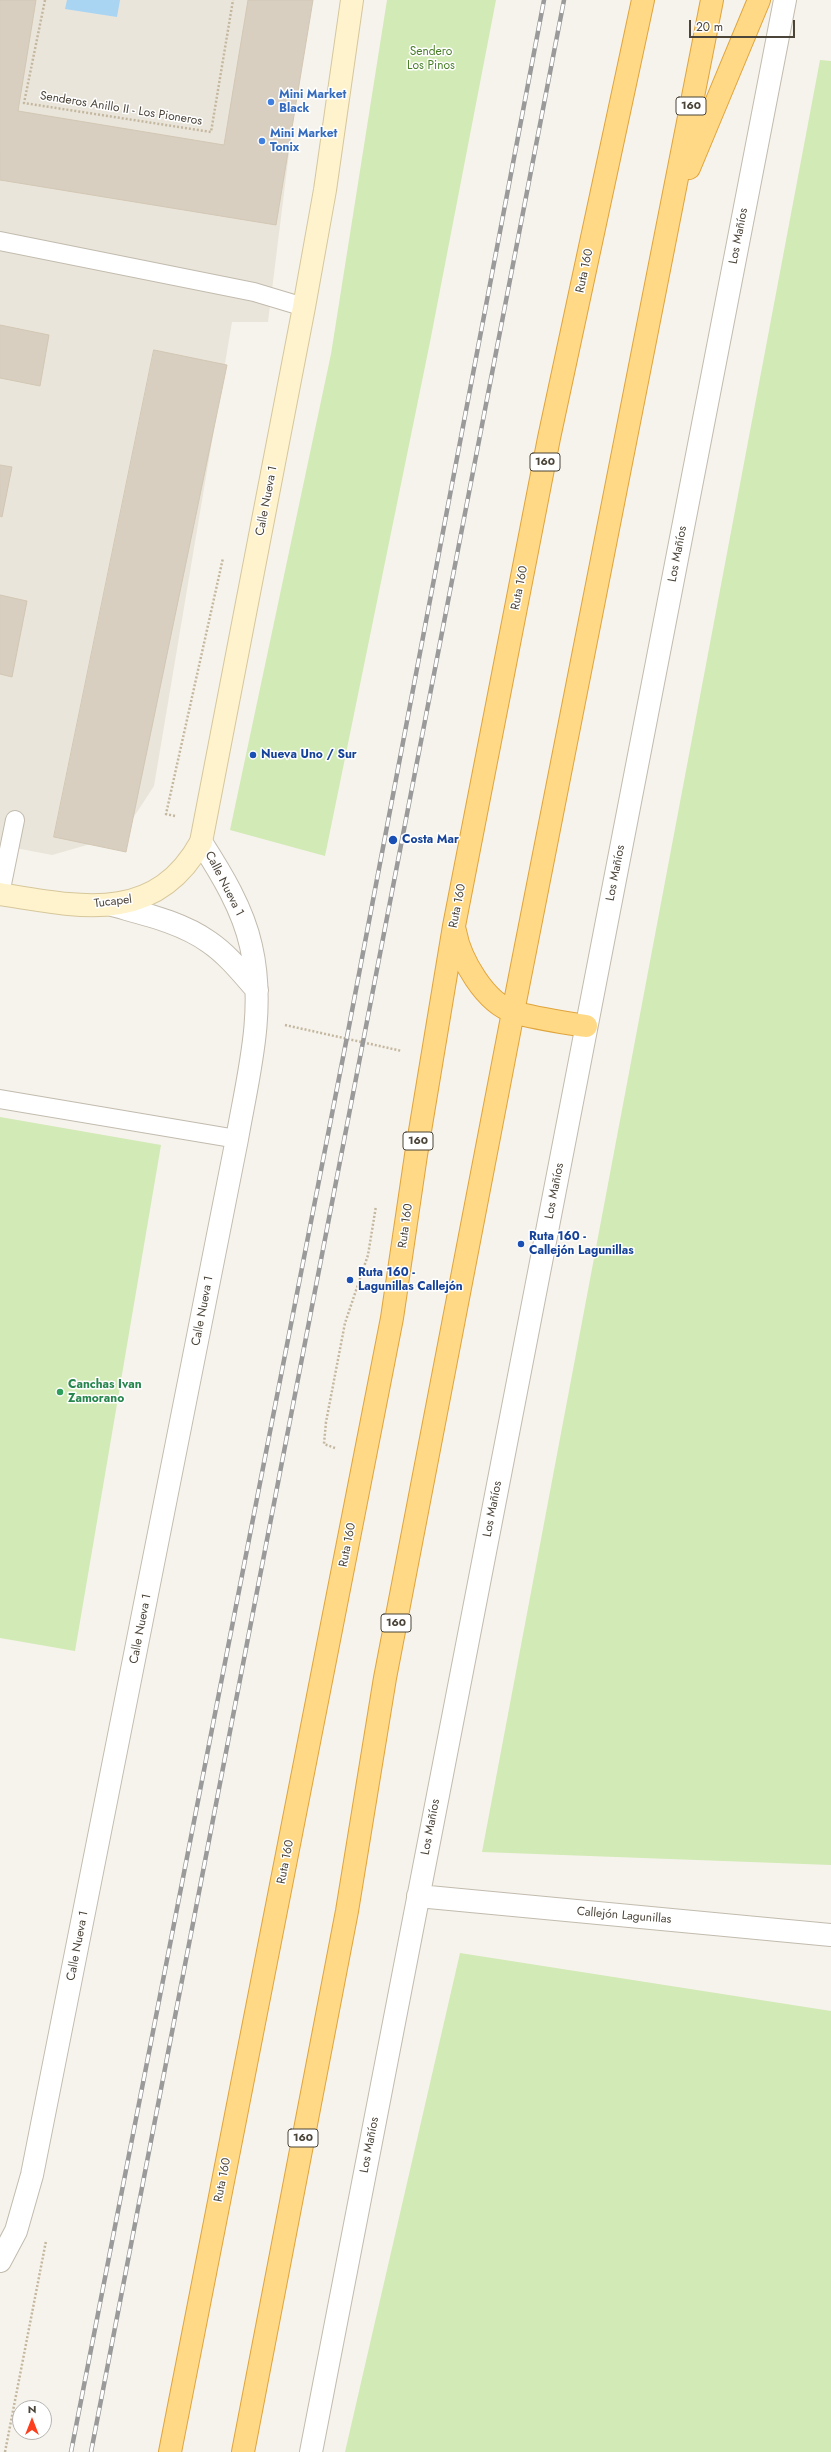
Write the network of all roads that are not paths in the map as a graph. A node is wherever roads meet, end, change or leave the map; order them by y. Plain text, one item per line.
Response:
1 (352, 0) edge
2 (643, 0) edge
3 (712, 0) edge
4 (759, 0) edge
5 (785, 0) edge
6 (671, 212) junction
7 (0, 241) edge
8 (304, 307) junction
9 (14, 820) dead end
10 (201, 842) junction
11 (0, 894) edge
12 (112, 905) junction
13 (454, 926) junction
14 (257, 990) junction
15 (513, 1012) junction
16 (586, 1026) junction
17 (0, 1099) edge
18 (237, 1139) junction
19 (418, 1896) junction
20 (831, 1935) edge
21 (0, 2261) edge
22 (170, 2452) edge
23 (242, 2452) edge
24 (311, 2452) edge

1 - 8 main road, Calle Nueva 1
2 - 13 highway, Ruta 160 / 160
3 - 6 highway, 160
4 - 6 highway
5 - 16 street, Los Mañíos
6 - 15 highway, 160
7 - 8 lane
8 - 10 main road, Calle Nueva 1
9 - 11 lane
10 - 12 main road, Tucapel
10 - 14 street, Calle Nueva 1
11 - 12 main road, Tucapel
12 - 14 street
13 - 15 highway
13 - 22 highway, Ruta 160 / 160
14 - 18 street, Calle Nueva 1
15 - 16 highway
15 - 23 highway, 160
16 - 19 street, Los Mañíos
17 - 18 lane
18 - 21 street, Calle Nueva 1
19 - 20 street, Callejón Lagunillas
19 - 24 street, Los Mañíos

